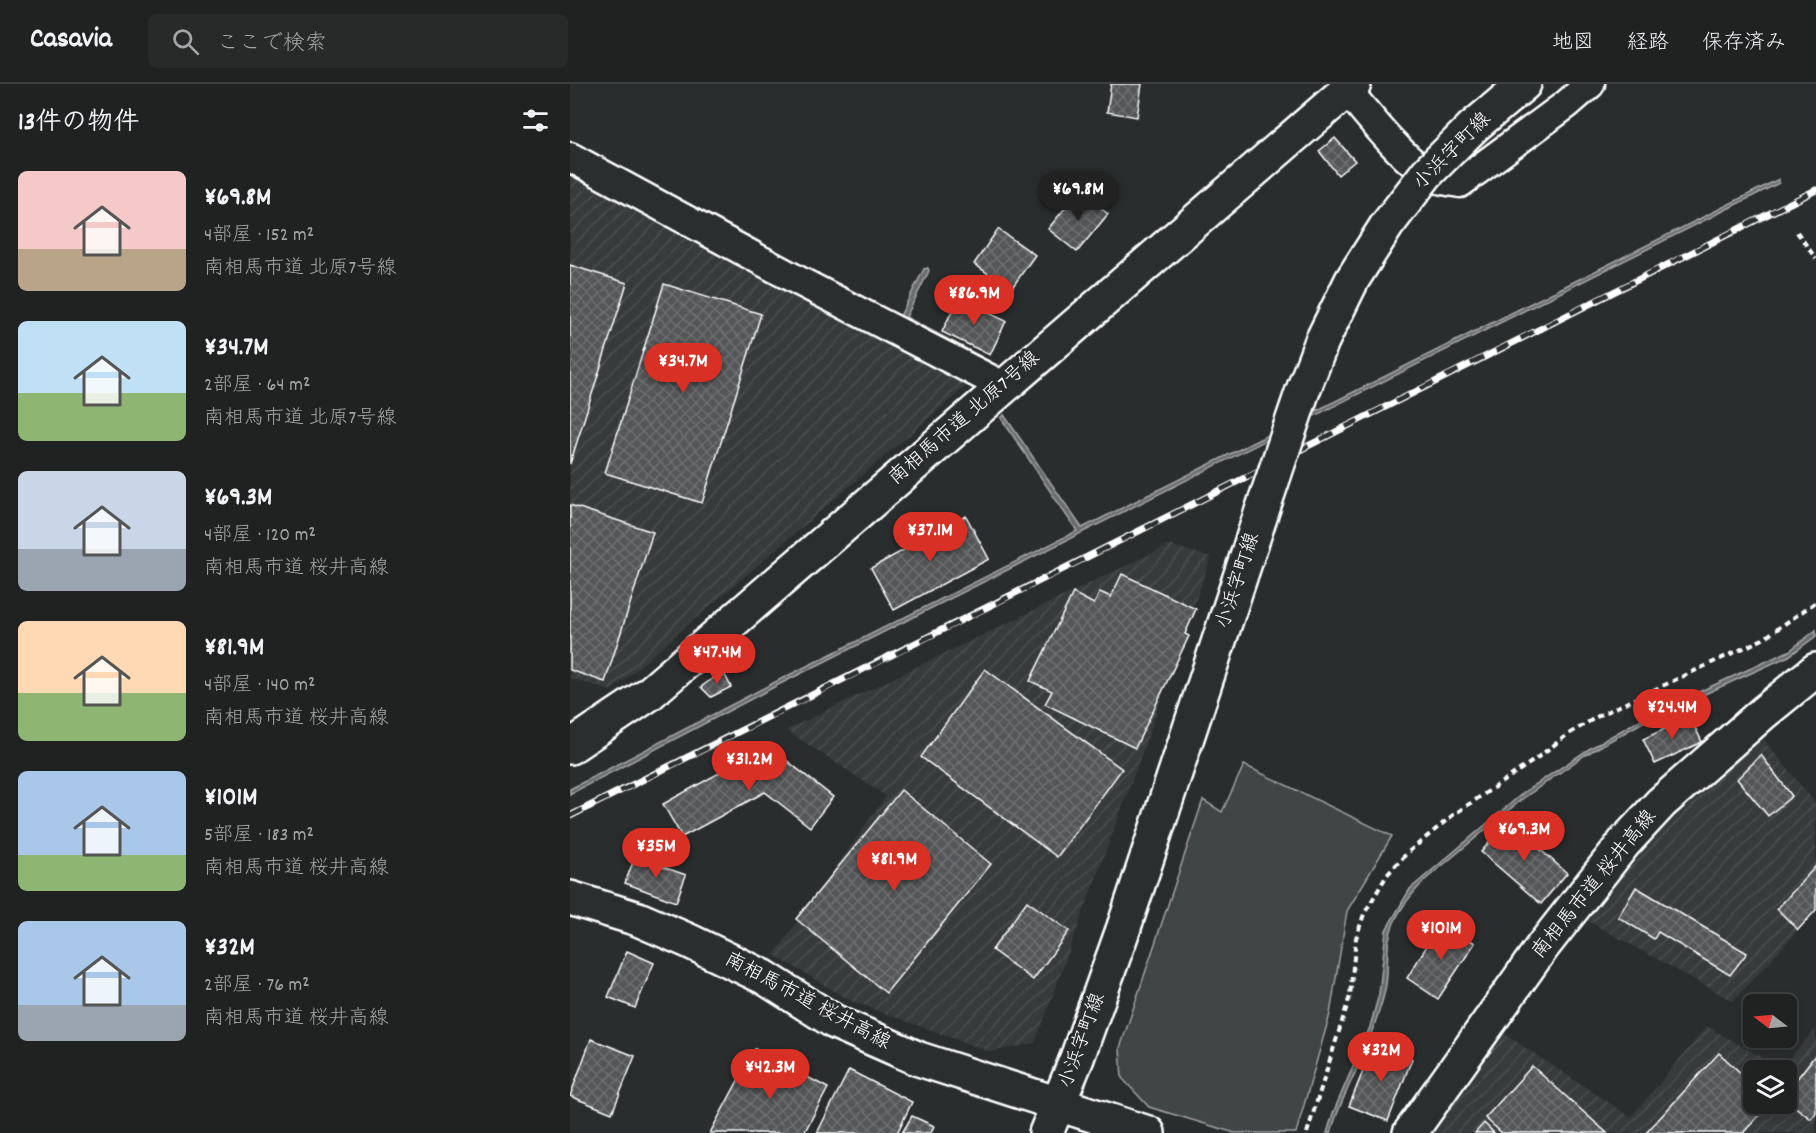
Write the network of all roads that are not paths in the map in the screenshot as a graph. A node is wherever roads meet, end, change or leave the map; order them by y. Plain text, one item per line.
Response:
1 (1524, 84) edge
2 (1590, 84) edge
3 (1351, 87) edge
4 (570, 158) edge
5 (1004, 386) junction
6 (1816, 670) edge
7 (570, 747) edge
8 (570, 898) edge
9 (1053, 1119) edge
10 (1148, 1133) edge
11 (1410, 1133) edge

1 - 9 street, 小浜字町線, bridge
2 - 3 street
3 - 5 street, 南相馬市道 北原7号線
4 - 5 street
5 - 7 street, 南相馬市道 北原7号線
6 - 11 street, 南相馬市道 桜井高線
8 - 9 street, 南相馬市道 桜井高線
9 - 10 street, 南相馬市道 桜井高線

